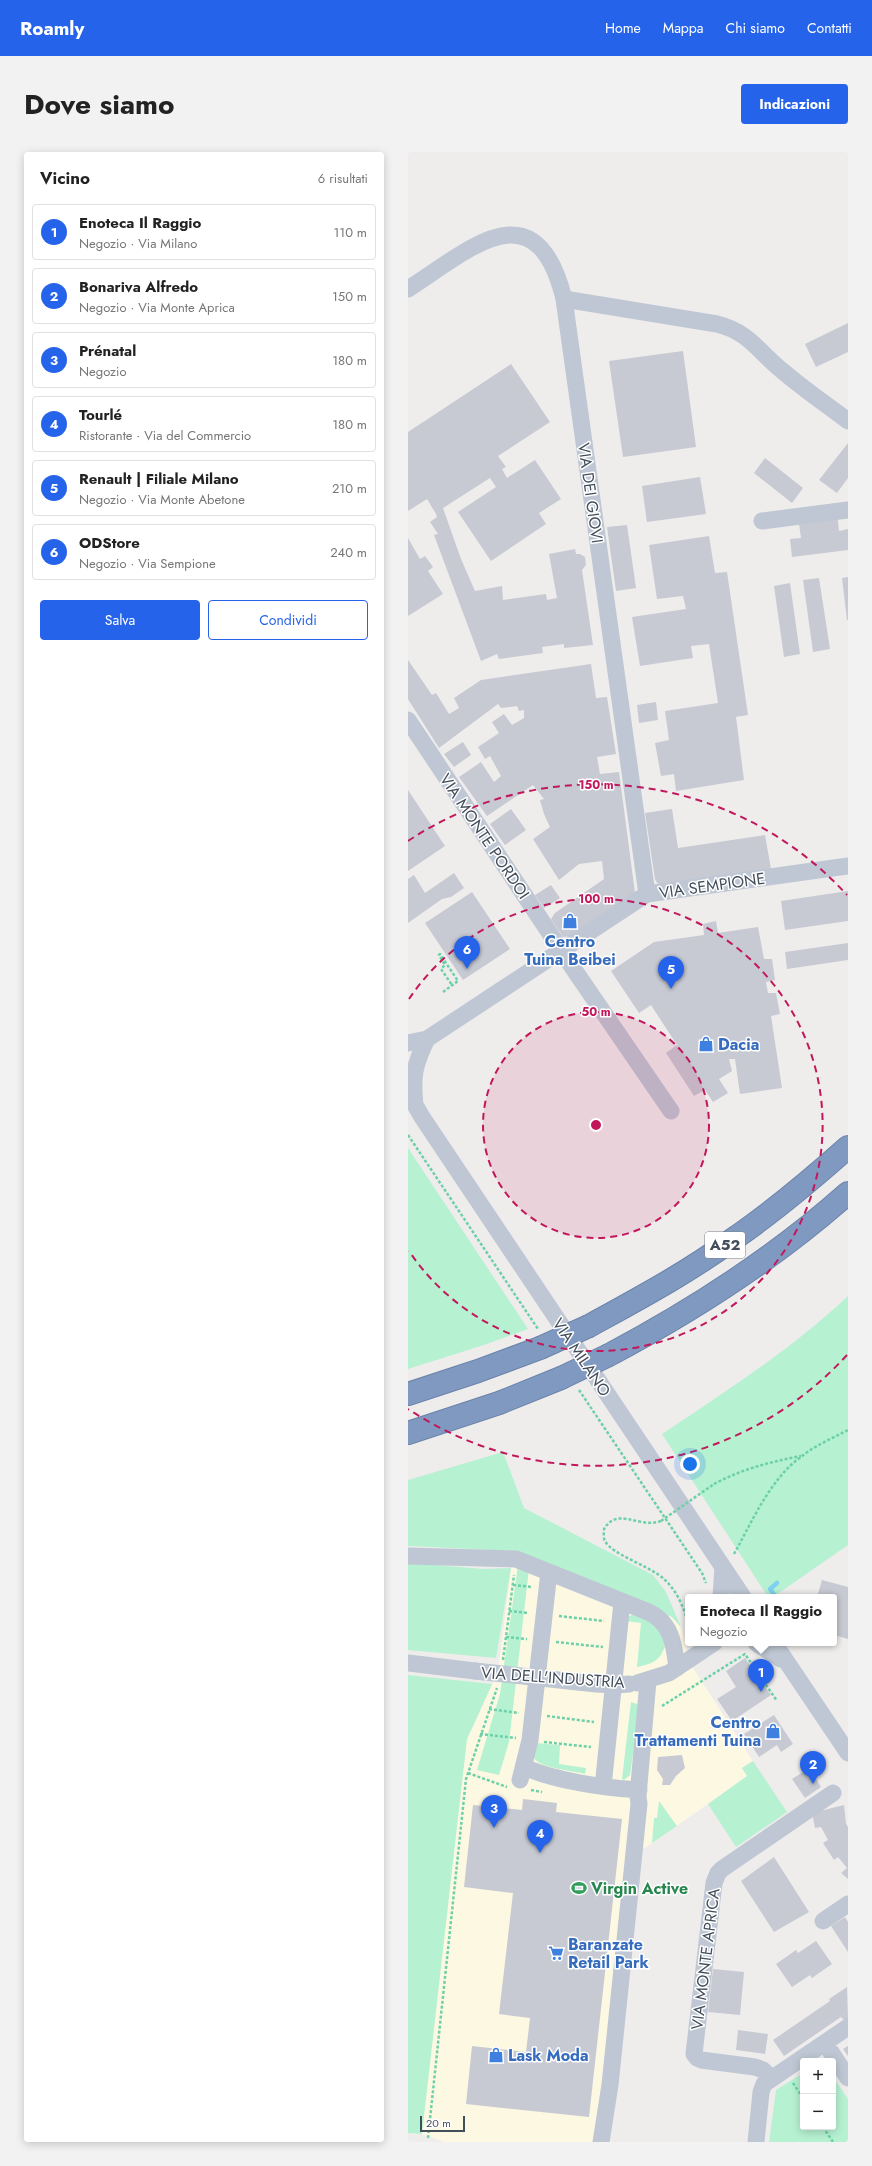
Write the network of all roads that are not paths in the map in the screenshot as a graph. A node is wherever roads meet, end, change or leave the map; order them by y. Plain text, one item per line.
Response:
1 (408, 289) edge
2 (564, 299) junction
3 (848, 421) edge
4 (848, 510) edge
5 (762, 521) dead end
6 (408, 720) edge
7 (848, 866) edge
8 (647, 894) junction
9 (562, 952) junction
10 (414, 1041) edge
11 (413, 1104) edge
12 (671, 1111) dead end
13 (848, 1147) edge
14 (848, 1193) edge
15 (540, 1348) junction
16 (408, 1381) edge
17 (408, 1394) edge
18 (408, 1433) edge
19 (408, 1556) edge
20 (723, 1567) junction
21 (548, 1572) junction
22 (721, 1594) edge
23 (741, 1594) edge
24 (622, 1602) junction
25 (706, 1646) edge
26 (761, 1646) edge
27 (776, 1646) edge
28 (696, 1650) edge
29 (408, 1663) edge
30 (788, 1663) junction
31 (677, 1668) junction
32 (648, 1681) junction
33 (848, 1753) edge
34 (604, 1777) dead end
35 (639, 1790) junction
36 (833, 1793) dead end
37 (848, 1904) edge
38 (823, 1921) dead end
39 (848, 2028) edge
40 (825, 2043) junction
41 (771, 2078) junction
42 (848, 2078) edge
43 (601, 2142) edge
44 (756, 2142) edge

1 - 2 street, VIA DEI GIOVI
2 - 3 street
2 - 8 street, VIA DEI GIOVI
4 - 5 street
6 - 9 street, VIA MONTE PORDOI
7 - 8 street, VIA SEMPIONE
8 - 9 street, VIA SEMPIONE
9 - 10 street, VIA SEMPIONE
9 - 12 street, VIA MONTE PORDOI
10 - 11 street, VIA SEMPIONE
11 - 20 street, VIA MILANO
13 - 15 highway, A52, bridge
14 - 18 highway, A52, bridge
15 - 16 highway
15 - 17 highway, A52
19 - 21 street
20 - 22 street
20 - 23 street, VIA MILANO
21 - 24 street
21 - 35 street
24 - 31 street
24 - 34 street
25 - 28 street, VIA DELL'INDUSTRIA
26 - 30 street
27 - 30 street
28 - 31 street, VIA DELL'INDUSTRIA
29 - 32 street, VIA DELL'INDUSTRIA, bridge
30 - 33 street
31 - 32 street, VIA DELL'INDUSTRIA
32 - 35 street
35 - 43 street
36 - 41 street, VIA MONTE APRICA
37 - 38 street
39 - 40 street
40 - 41 street
40 - 42 street
41 - 44 street

